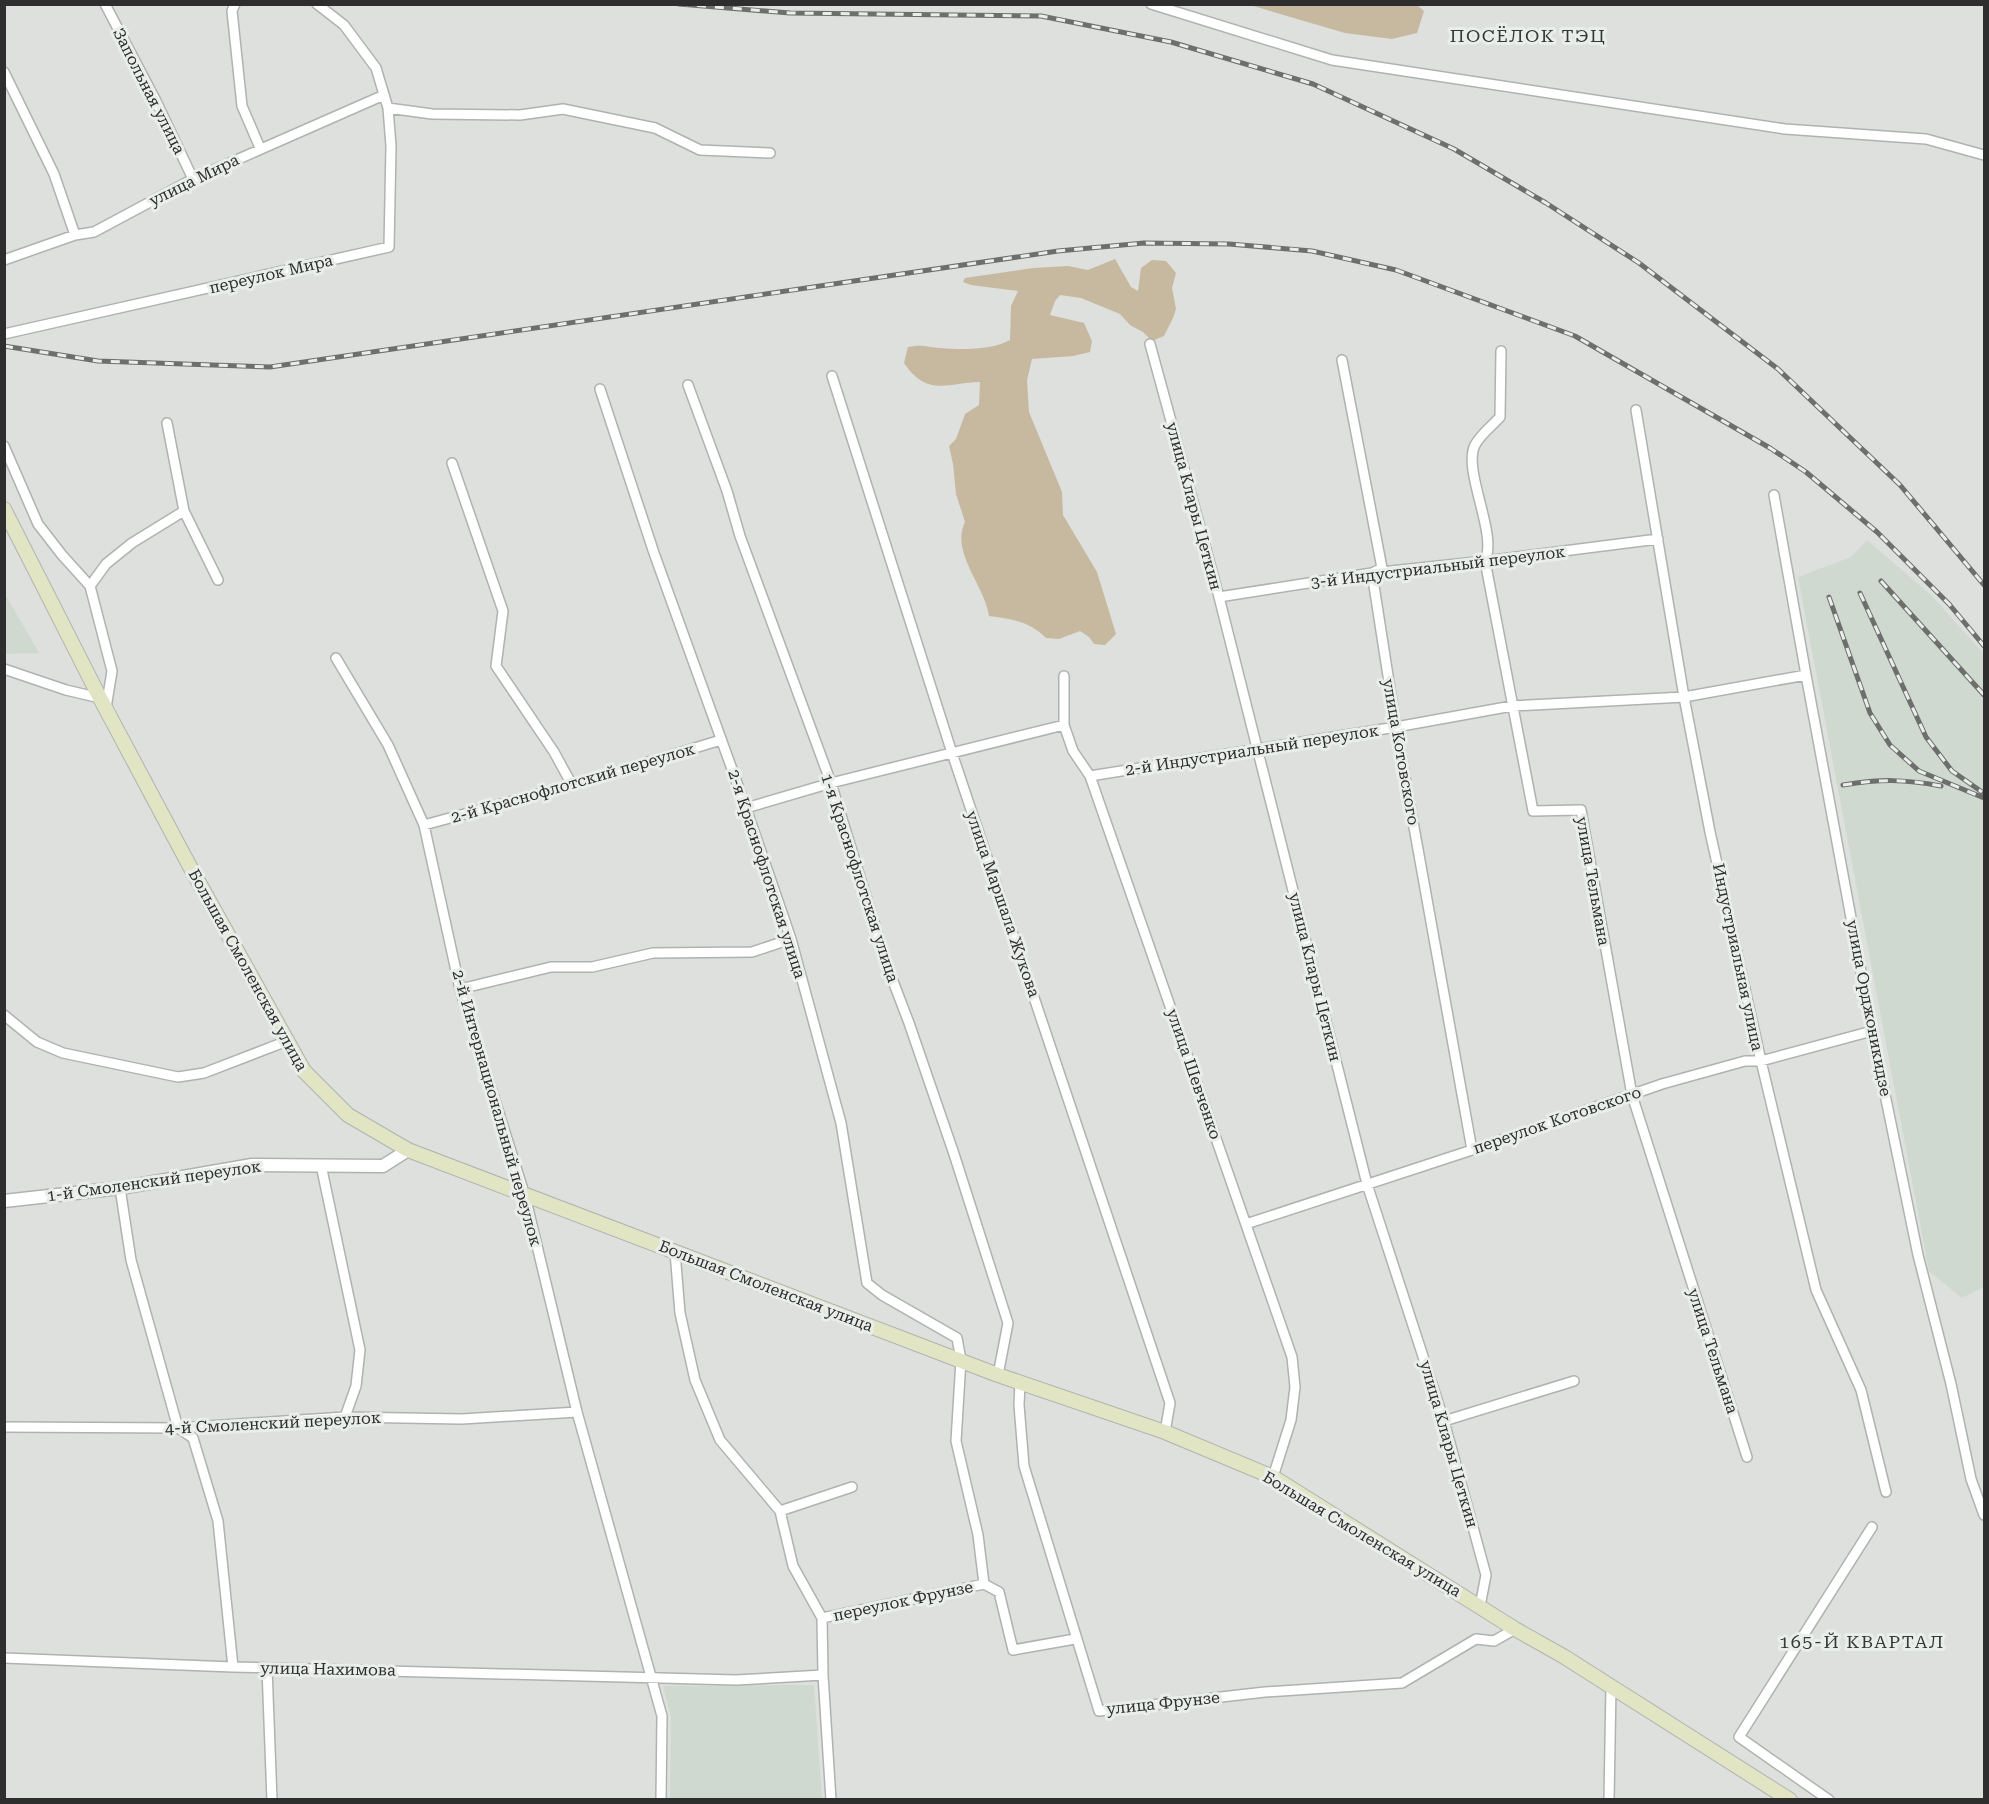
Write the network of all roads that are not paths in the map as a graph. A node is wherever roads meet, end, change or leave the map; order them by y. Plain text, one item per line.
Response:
1 (105, 4) edge
2 (317, 4) edge
3 (1151, 4) edge
4 (233, 8) edge
5 (4, 72) edge
6 (384, 95) junction
7 (388, 108) junction
8 (260, 148) junction
9 (770, 153) dead end
10 (1984, 155) edge
11 (193, 179) junction
12 (75, 235) junction
13 (4, 260) edge
14 (4, 334) edge
15 (1150, 344) dead end
16 (1501, 351) dead end
17 (1342, 360) dead end
18 (832, 376) dead end
19 (688, 385) dead end
20 (600, 388) dead end
21 (1636, 411) dead end
22 (166, 423) dead end
23 (4, 446) edge
24 (452, 463) dead end
25 (1774, 495) dead end
26 (4, 509) edge
27 (184, 511) junction
28 (1658, 539) junction
29 (1485, 561) junction
30 (1372, 573) junction
31 (218, 580) dead end
32 (90, 585) junction
33 (1219, 597) junction
34 (336, 658) dead end
35 (4, 669) edge
36 (1806, 675) junction
37 (1064, 676) dead end
38 (1684, 697) junction
39 (103, 703) junction
40 (1512, 706) junction
41 (1064, 725) junction
42 (1396, 727) junction
43 (721, 740) junction
44 (1258, 749) junction
45 (952, 753) junction
46 (1090, 776) junction
47 (831, 783) junction
48 (572, 785) junction
49 (746, 807) junction
50 (424, 825) junction
51 (791, 939) junction
52 (460, 989) junction
53 (4, 1016) edge
54 (1872, 1031) junction
55 (287, 1041) junction
56 (1761, 1061) junction
57 (1632, 1095) junction
58 (408, 1150) junction
59 (1472, 1150) junction
60 (321, 1165) junction
61 (1367, 1184) junction
62 (120, 1188) junction
63 (525, 1196) junction
64 (4, 1201) edge
65 (1246, 1224) junction
66 (675, 1252) junction
67 (961, 1360) junction
68 (998, 1375) junction
69 (1574, 1381) dead end
70 (1020, 1382) junction
71 (577, 1412) junction
72 (345, 1417) junction
73 (1444, 1421) junction
74 (4, 1427) edge
75 (178, 1428) junction
76 (1165, 1432) junction
77 (1747, 1458) dead end
78 (1273, 1477) junction
79 (852, 1486) dead end
80 (1886, 1492) dead end
81 (780, 1511) junction
82 (1984, 1515) edge
83 (1872, 1527) dead end
84 (984, 1584) junction
85 (1480, 1606) junction
86 (822, 1618) junction
87 (1515, 1629) junction
88 (1076, 1639) junction
89 (4, 1658) edge
90 (233, 1667) junction
91 (267, 1668) junction
92 (823, 1675) junction
93 (651, 1677) junction
94 (1611, 1686) junction
95 (272, 1800) edge
96 (661, 1800) edge
97 (831, 1800) edge
98 (1609, 1800) edge
99 (1790, 1800) edge
100 (1829, 1800) edge

1 - 11 street, Запольная улица
2 - 6 street, переулок Мира
3 - 10 street
4 - 8 street
5 - 12 street
6 - 7 street, переулок Мира
6 - 8 street, улица Мира
7 - 9 street
7 - 14 street, переулок Мира
8 - 11 street, улица Мира
11 - 12 street, улица Мира
12 - 13 street, улица Мира
15 - 33 street, улица Клары Цеткин
16 - 29 street, улица Тельмана
17 - 30 street, улица Котовского
18 - 45 street, улица Маршала Жукова
19 - 47 street, 1-я Краснофлотская улица
20 - 43 street, 2-я Краснофлотская улица
21 - 28 street, Индустриальная улица
22 - 27 street
23 - 32 street
24 - 48 street
25 - 36 street, улица Орджоникидзе
26 - 39 main road, Большая Смоленская улица
27 - 31 street
27 - 32 street
28 - 29 street, 3-й Индустриальный переулок
28 - 38 street, Индустриальная улица
29 - 30 street, 3-й Индустриальный переулок
29 - 40 street, улица Тельмана
30 - 33 street, 3-й Индустриальный переулок
30 - 42 street, улица Котовского
32 - 39 street
33 - 44 street, улица Клары Цеткин
34 - 50 street, 2-й Интернациональный переулок
35 - 39 street
36 - 38 street, 2-й Индустриальный переулок
36 - 54 street, улица Орджоникидзе
37 - 41 street, улица Шевченко
38 - 40 street, 2-й Индустриальный переулок
38 - 56 street, Индустриальная улица
39 - 55 main road, Большая Смоленская улица
40 - 42 street, 2-й Индустриальный переулок
40 - 57 street, улица Тельмана
41 - 45 street
41 - 46 street, улица Шевченко
42 - 44 street, 2-й Индустриальный переулок
42 - 59 street, улица Котовского
43 - 48 street, 2-й Краснофлотский переулок
43 - 49 street, 2-я Краснофлотская улица
44 - 46 street, 2-й Индустриальный переулок
44 - 61 street, улица Клары Цеткин
45 - 47 street
45 - 76 street, улица Маршала Жукова
46 - 65 street, улица Шевченко
47 - 49 street
47 - 68 street, 1-я Краснофлотская улица
48 - 50 street, 2-й Краснофлотский переулок
49 - 51 street, 2-я Краснофлотская улица
50 - 52 street, 2-й Интернациональный переулок
51 - 52 street
51 - 67 street, 2-я Краснофлотская улица
52 - 63 street, 2-й Интернациональный переулок
53 - 55 street
54 - 56 street, переулок Котовского
54 - 82 street, улица Орджоникидзе
55 - 58 main road, Большая Смоленская улица
56 - 57 street, переулок Котовского
56 - 80 street, Индустриальная улица
57 - 59 street, переулок Котовского
57 - 77 street, улица Тельмана
58 - 60 street, 1-й Смоленский переулок
58 - 63 main road, Большая Смоленская улица
59 - 61 street, переулок Котовского
60 - 62 street, 1-й Смоленский переулок
60 - 72 street
61 - 65 street, переулок Котовского
61 - 73 street, улица Клары Цеткин
62 - 64 street, 1-й Смоленский переулок
62 - 75 street
63 - 66 main road, Большая Смоленская улица
63 - 71 street, 2-й Интернациональный переулок
65 - 78 street, улица Шевченко
66 - 67 main road, Большая Смоленская улица
66 - 81 street
67 - 68 main road, Большая Смоленская улица
67 - 84 street, переулок Фрунзе
68 - 70 main road, Большая Смоленская улица
69 - 73 street
70 - 76 main road, Большая Смоленская улица
70 - 88 street, улица Фрунзе
71 - 72 street, 4-й Смоленский переулок
71 - 93 street, 2-й Интернациональный переулок
72 - 75 street, 4-й Смоленский переулок
73 - 85 street, улица Клары Цеткин
74 - 75 street, 4-й Смоленский переулок
75 - 90 street
76 - 78 main road, Большая Смоленская улица
78 - 85 main road, Большая Смоленская улица
79 - 81 street
81 - 86 street
83 - 100 street
84 - 86 street, переулок Фрунзе
84 - 88 street, переулок Фрунзе
85 - 87 main road, Большая Смоленская улица
86 - 92 street
87 - 88 street, улица Фрунзе
87 - 94 main road, Большая Смоленская улица
89 - 90 street, улица Нахимова
90 - 91 street, улица Нахимова
91 - 93 street, улица Нахимова
91 - 95 street
92 - 93 street, улица Нахимова
92 - 97 street
93 - 96 street, 2-й Интернациональный переулок
94 - 98 street
94 - 99 main road, Большая Смоленская улица

